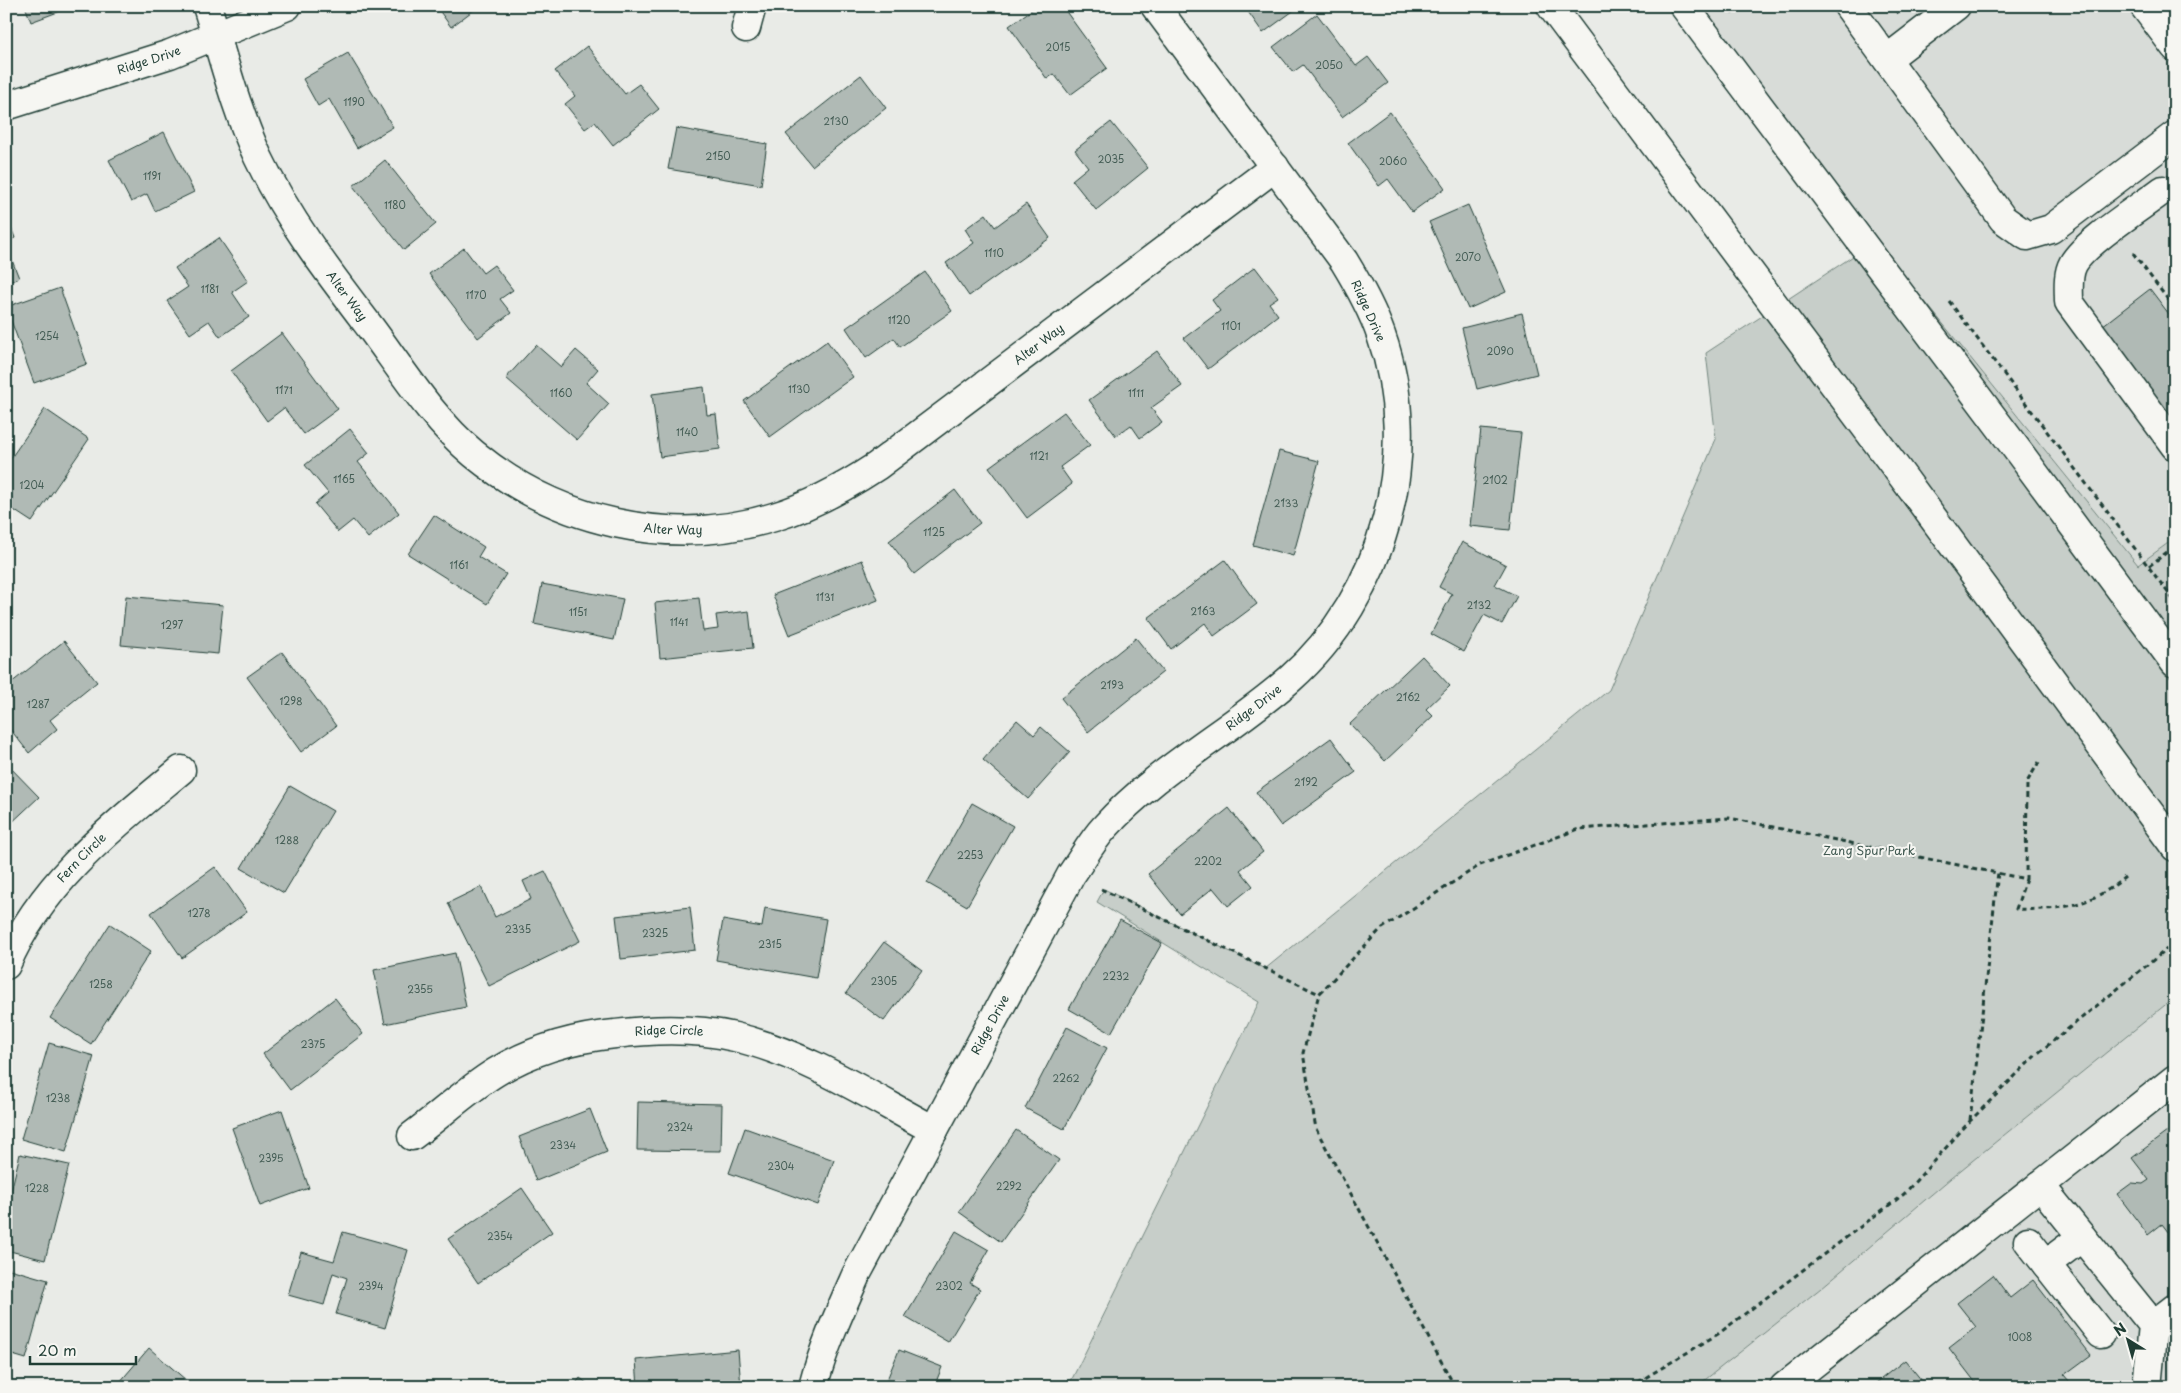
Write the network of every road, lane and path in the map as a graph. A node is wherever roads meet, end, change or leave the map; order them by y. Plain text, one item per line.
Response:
1 (207, 6) edge
2 (287, 6) edge
3 (1155, 6) edge
4 (1551, 6) edge
5 (1684, 6) edge
6 (1728, 6) edge
7 (1848, 6) edge
8 (1956, 6) edge
9 (2144, 6) edge
10 (1739, 21) dead end
11 (216, 36) junction
12 (2175, 47) edge
13 (1887, 59) junction
14 (6, 106) edge
15 (2175, 135) edge
16 (2141, 160) junction
17 (1275, 167) junction
18 (2169, 198) edge
19 (2132, 253) dead end
20 (1946, 297) dead end
21 (2175, 309) edge
22 (2175, 446) edge
23 (2175, 546) edge
24 (2149, 566) junction
25 (2175, 602) edge
26 (2175, 663) edge
27 (2038, 762) dead end
28 (182, 770) dead end
29 (2175, 847) edge
30 (1998, 872) junction
31 (1072, 875) junction
32 (2125, 877) dead end
33 (2026, 878) junction
34 (2167, 949) dead end
35 (6, 965) edge
36 (1319, 994) junction
37 (2175, 1079) edge
38 (1970, 1121) junction
39 (934, 1130) junction
40 (412, 1136) dead end
41 (2040, 1185) junction
42 (2082, 1237) junction
43 (2028, 1241) dead end
44 (2046, 1264) junction
45 (2175, 1308) edge
46 (2153, 1325) junction
47 (2101, 1334) dead end
48 (813, 1387) edge
49 (1455, 1387) edge
50 (1630, 1387) edge
51 (1784, 1387) edge
52 (2147, 1387) edge

1 - 11 street, Alter Way
2 - 11 street, Ridge Drive
3 - 17 street, Ridge Drive
4 - 29 street
5 - 26 street
6 - 10 path
7 - 13 street
8 - 13 street
9 - 12 street
11 - 14 street, Ridge Drive
11 - 17 street, Alter Way
13 - 16 street
15 - 16 street
16 - 18 street
17 - 31 street, Ridge Drive
18 - 22 street
19 - 21 path
20 - 24 path
23 - 24 path
24 - 25 path
27 - 33 path
28 - 35 street, Fern Circle
30 - 33 path
30 - 36 path
30 - 38 path
31 - 36 path
31 - 39 street, Ridge Drive
32 - 33 path
34 - 38 path
36 - 49 path
37 - 41 street
38 - 50 path
39 - 40 street, Ridge Circle
39 - 48 street, Ridge Drive
41 - 42 street
41 - 51 street
42 - 44 street
42 - 46 street
43 - 44 street
44 - 47 street
45 - 46 street
46 - 52 street

